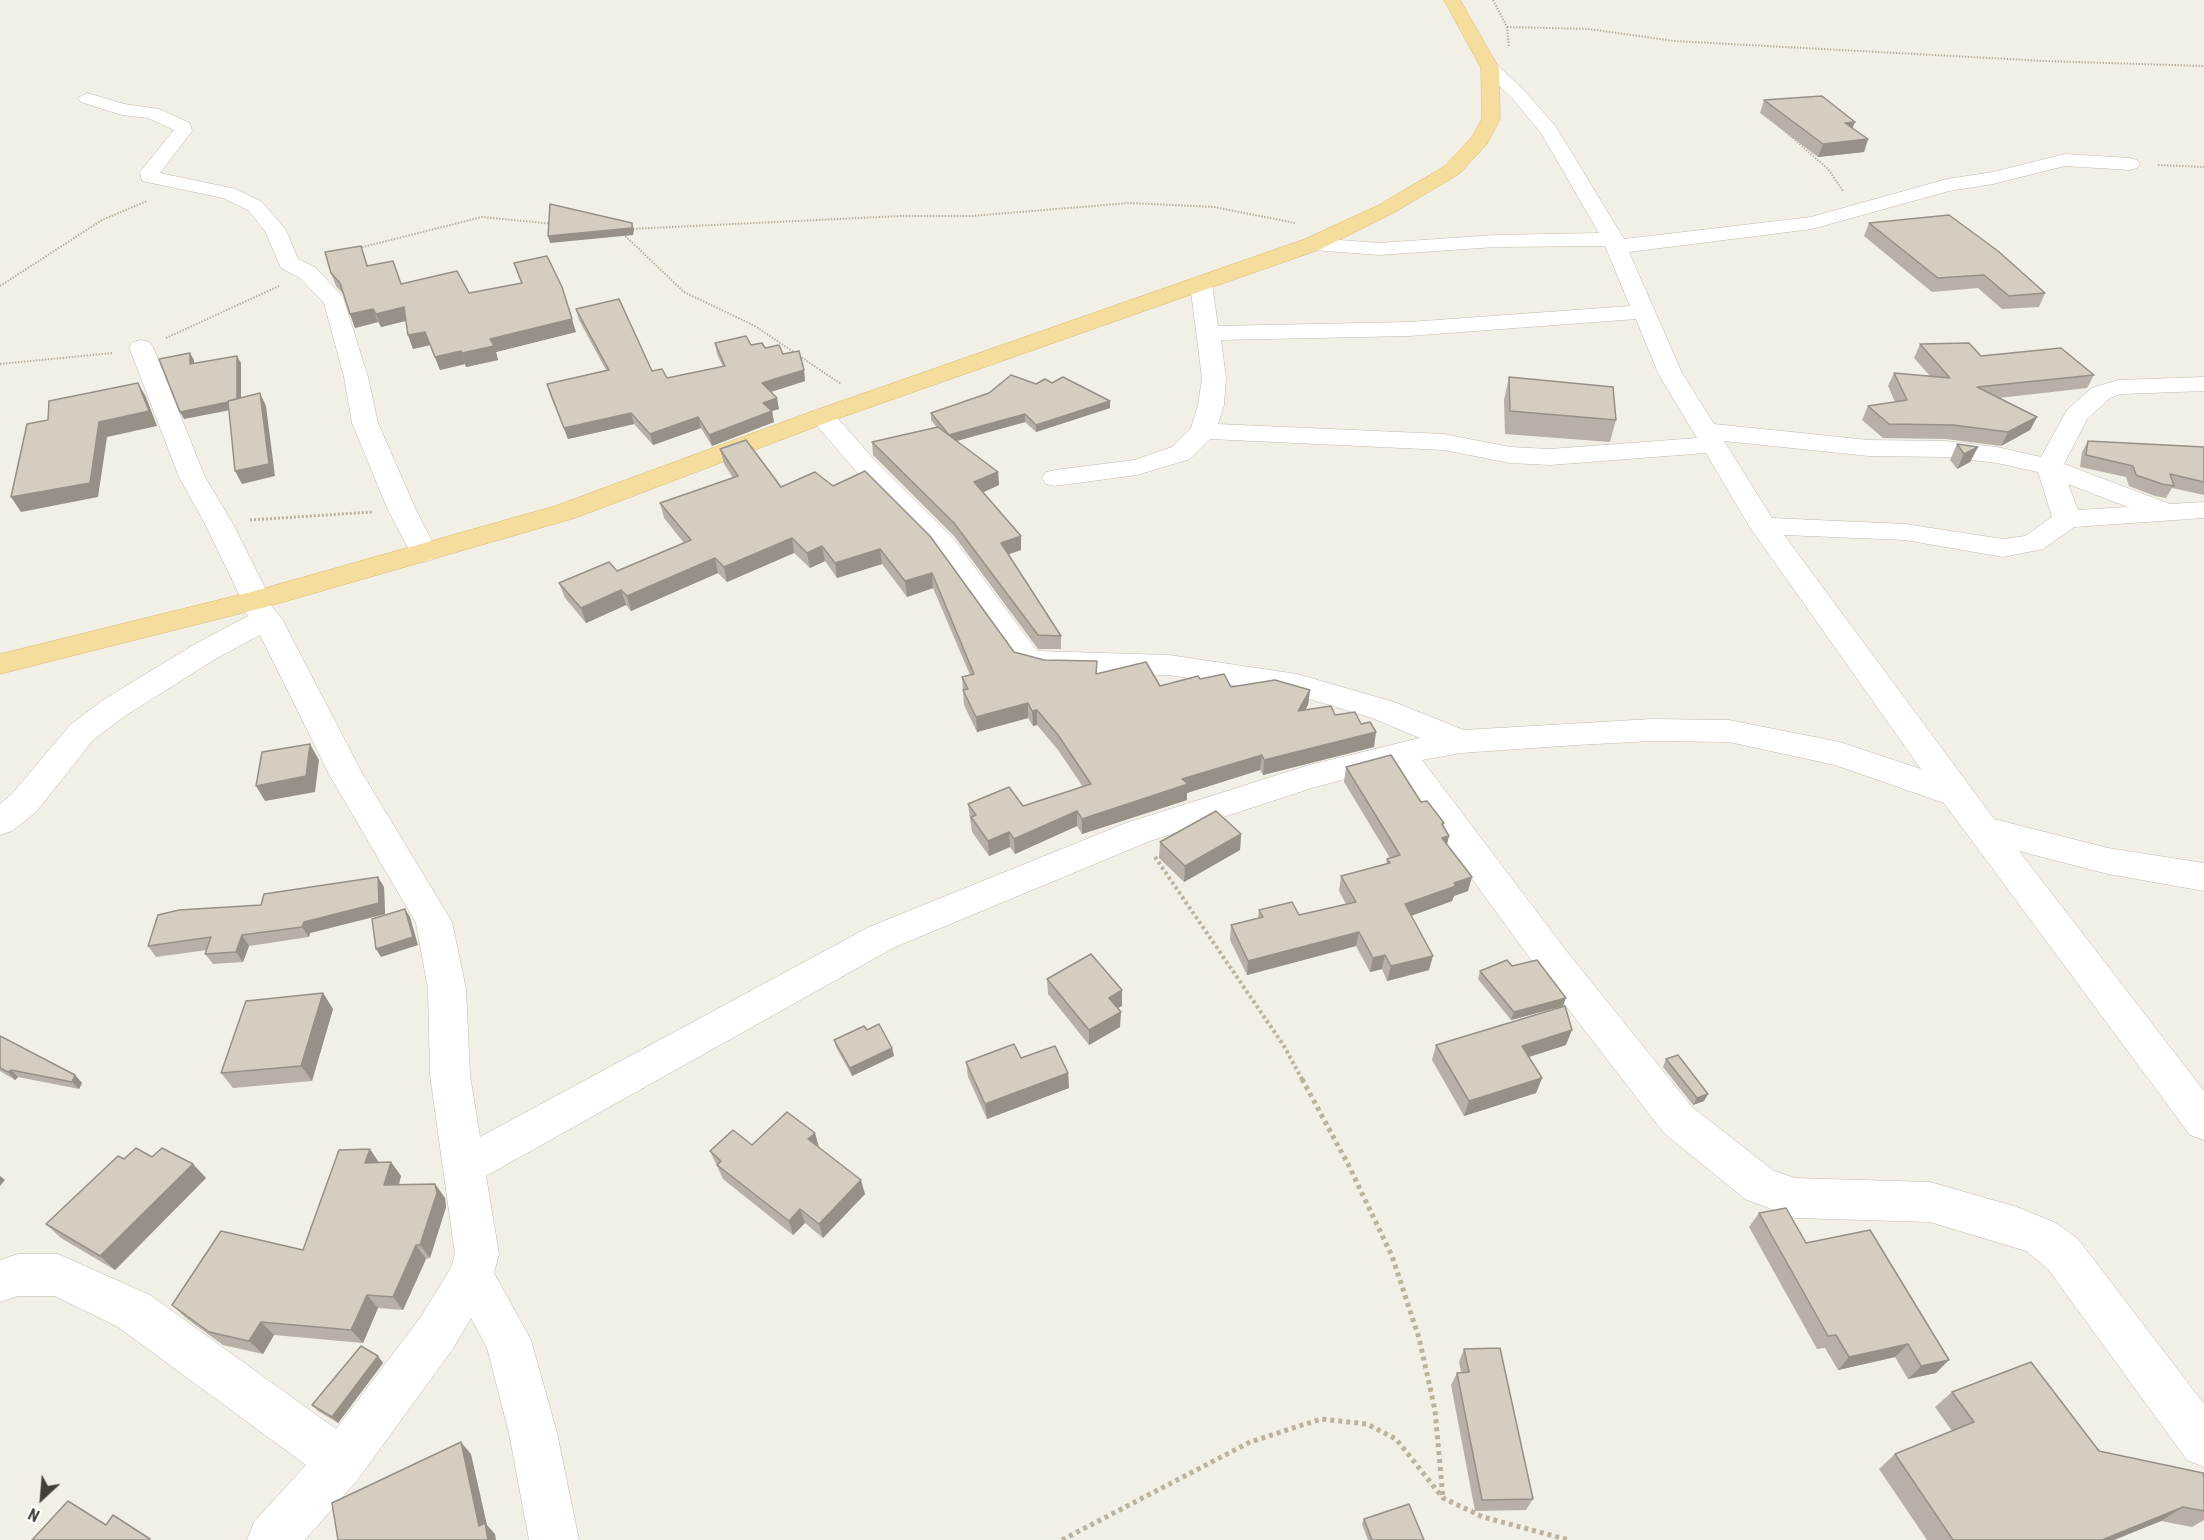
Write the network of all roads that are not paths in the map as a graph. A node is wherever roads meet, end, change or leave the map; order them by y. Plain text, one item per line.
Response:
1 (1452, 0) edge
2 (1490, 68) junction
3 (87, 98) dead end
4 (2130, 164) road end
5 (1614, 243) junction
6 (1313, 244) junction
7 (1201, 284) junction
8 (1643, 312) junction
9 (1209, 333) junction
10 (141, 347) dead end
11 (2204, 384) edge
12 (822, 416) junction
13 (1203, 431) junction
14 (1708, 438) junction
15 (2049, 467) junction
16 (1055, 478) dead end
17 (2204, 510) edge
18 (2166, 512) junction
19 (2067, 519) junction
20 (1763, 526) junction
21 (424, 553) junction
22 (258, 607) junction
23 (0, 664) edge
24 (1461, 742) junction
25 (1399, 753) junction
26 (1956, 794) junction
27 (0, 822) edge
28 (1983, 829) junction
29 (2204, 877) edge
30 (2204, 1122) edge
31 (463, 1167) junction
32 (471, 1276) junction
33 (0, 1281) edge
34 (2204, 1443) edge
35 (341, 1462) junction
36 (272, 1540) edge
37 (554, 1540) edge

1 - 2 main road
2 - 5 street
2 - 6 main road
3 - 21 street
4 - 5 street
5 - 6 street
5 - 8 street
6 - 7 main road
7 - 9 street
7 - 12 main road
8 - 9 street
8 - 14 street
9 - 13 street
10 - 22 street
11 - 15 street
12 - 21 main road
12 - 24 street
13 - 14 street
13 - 16 street
14 - 15 street
14 - 20 street
15 - 18 street
15 - 19 street
17 - 18 street
18 - 19 street
19 - 20 street
20 - 26 street
21 - 22 main road
22 - 23 main road
22 - 27 street
22 - 31 street
24 - 25 street
24 - 26 street
25 - 31 street
25 - 34 street
26 - 28 street
28 - 29 street
28 - 30 street
31 - 32 street
32 - 35 street
32 - 37 street
33 - 35 street
35 - 36 street

